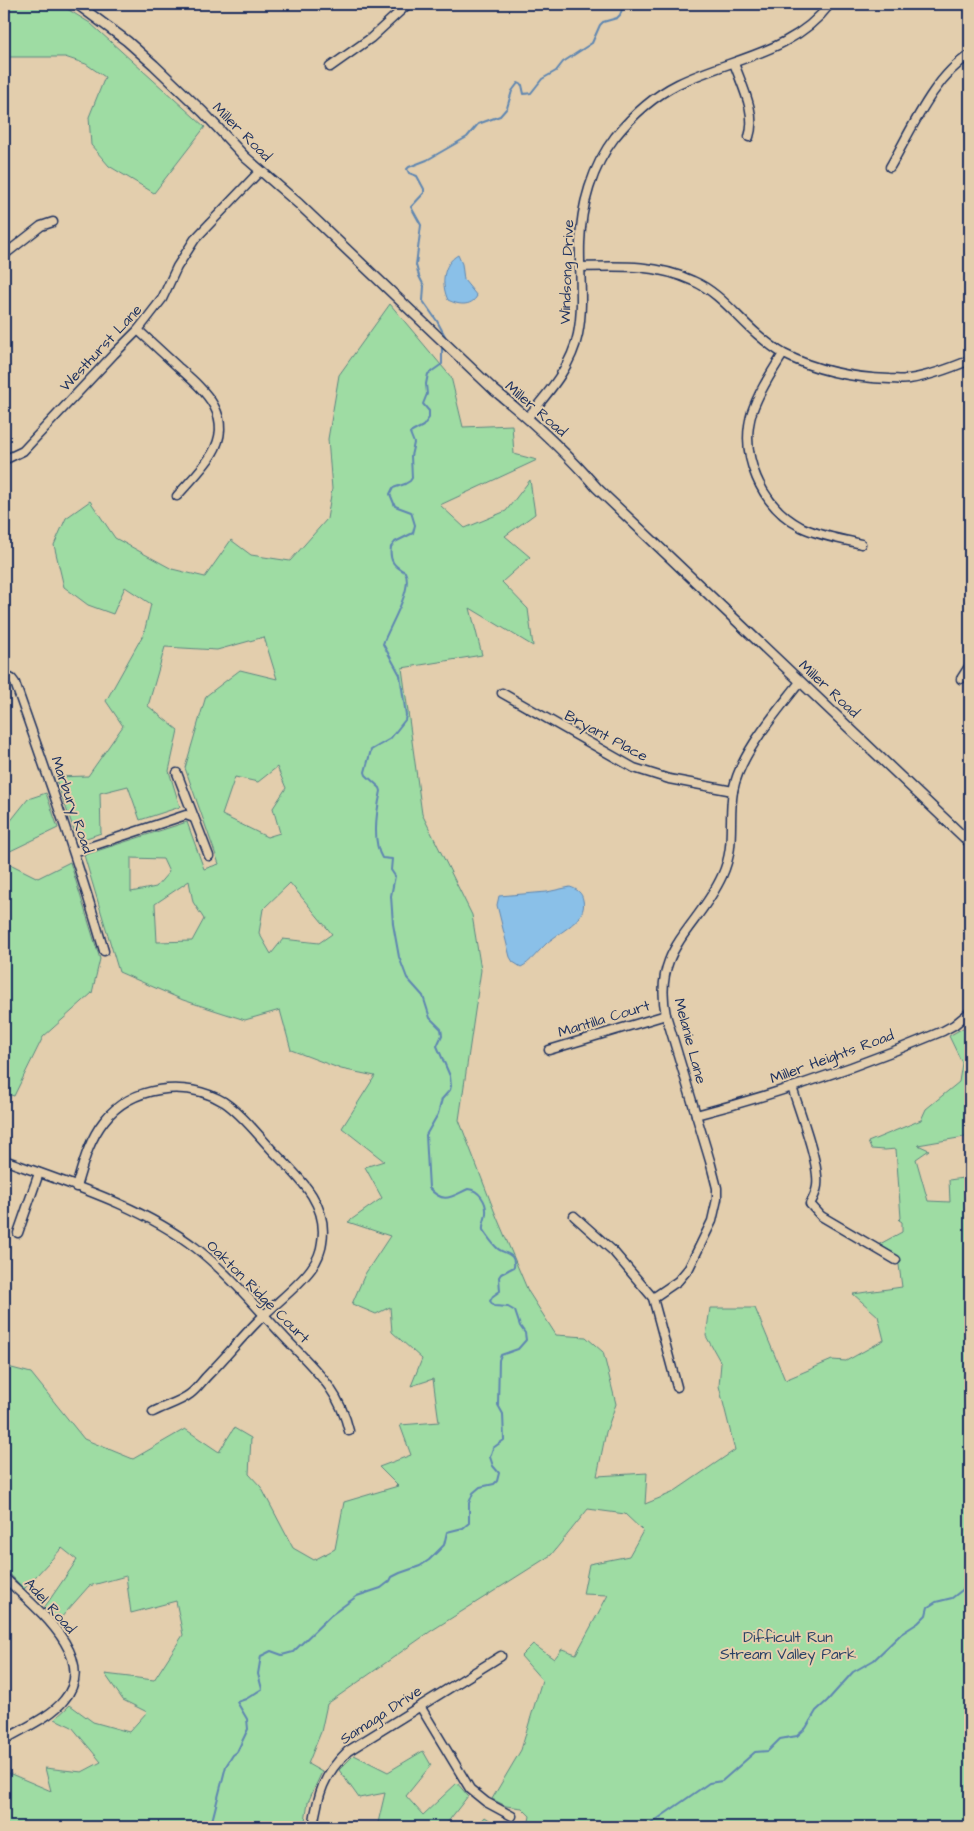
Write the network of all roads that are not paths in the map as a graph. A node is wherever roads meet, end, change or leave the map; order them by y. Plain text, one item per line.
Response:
1 (77, 4) edge
2 (408, 4) edge
3 (830, 4) edge
4 (970, 55) edge
5 (734, 63) junction
6 (330, 68) dead end
7 (749, 137) dead end
8 (890, 167) dead end
9 (260, 171) junction
10 (53, 222) dead end
11 (4, 256) edge
12 (582, 267) junction
13 (138, 330) junction
14 (783, 354) junction
15 (970, 360) edge
16 (528, 417) junction
17 (4, 460) edge
18 (178, 496) dead end
19 (861, 544) dead end
20 (970, 665) edge
21 (4, 675) edge
22 (961, 679) dead end
23 (800, 682) junction
24 (502, 693) dead end
25 (178, 773) dead end
26 (733, 791) junction
27 (194, 818) junction
28 (970, 843) edge
29 (74, 852) junction
30 (209, 856) dead end
31 (104, 951) dead end
32 (970, 1012) edge
33 (666, 1014) junction
34 (549, 1050) dead end
35 (792, 1087) junction
36 (696, 1115) junction
37 (4, 1160) edge
38 (39, 1173) junction
39 (76, 1187) junction
40 (574, 1216) dead end
41 (18, 1233) dead end
42 (896, 1260) dead end
43 (653, 1298) junction
44 (264, 1315) junction
45 (677, 1387) dead end
46 (153, 1412) dead end
47 (349, 1431) dead end
48 (4, 1577) edge
49 (501, 1656) dead end
50 (420, 1706) junction
51 (4, 1740) edge
52 (512, 1816) dead end
53 (313, 1827) edge

1 - 9 street, Miller Road
2 - 6 street
3 - 5 street, Windsong Drive
4 - 8 street
5 - 7 street
5 - 12 street, Windsong Drive
9 - 13 street, Westhurst Lane
9 - 16 street, Miller Road
10 - 11 street
12 - 14 street
12 - 16 street, Windsong Drive
13 - 17 street, Westhurst Lane
13 - 18 street
14 - 15 street
14 - 19 street
16 - 23 street, Miller Road
20 - 22 street
21 - 29 street, Marbury Road
23 - 26 street, Melanie Lane
23 - 28 street, Miller Road
24 - 26 street, Bryant Place
25 - 27 street
26 - 33 street, Melanie Lane
27 - 29 street
27 - 30 street
29 - 31 street, Marbury Road
32 - 35 street, Miller Heights Road
33 - 34 street, Mantilla Court
33 - 36 street, Melanie Lane
35 - 36 street, Miller Heights Road
35 - 42 street
36 - 43 street, Melanie Lane
37 - 38 street, Oakton Ridge Court
38 - 39 street, Oakton Ridge Court
38 - 41 street
39 - 44 street, Oakton Ridge Court
39 - 44 street
40 - 43 street
43 - 45 street
44 - 46 street
44 - 47 street, Oakton Ridge Court
48 - 51 street, Adel Road
49 - 50 street, Samaga Drive
50 - 52 street
50 - 53 street, Samaga Drive

